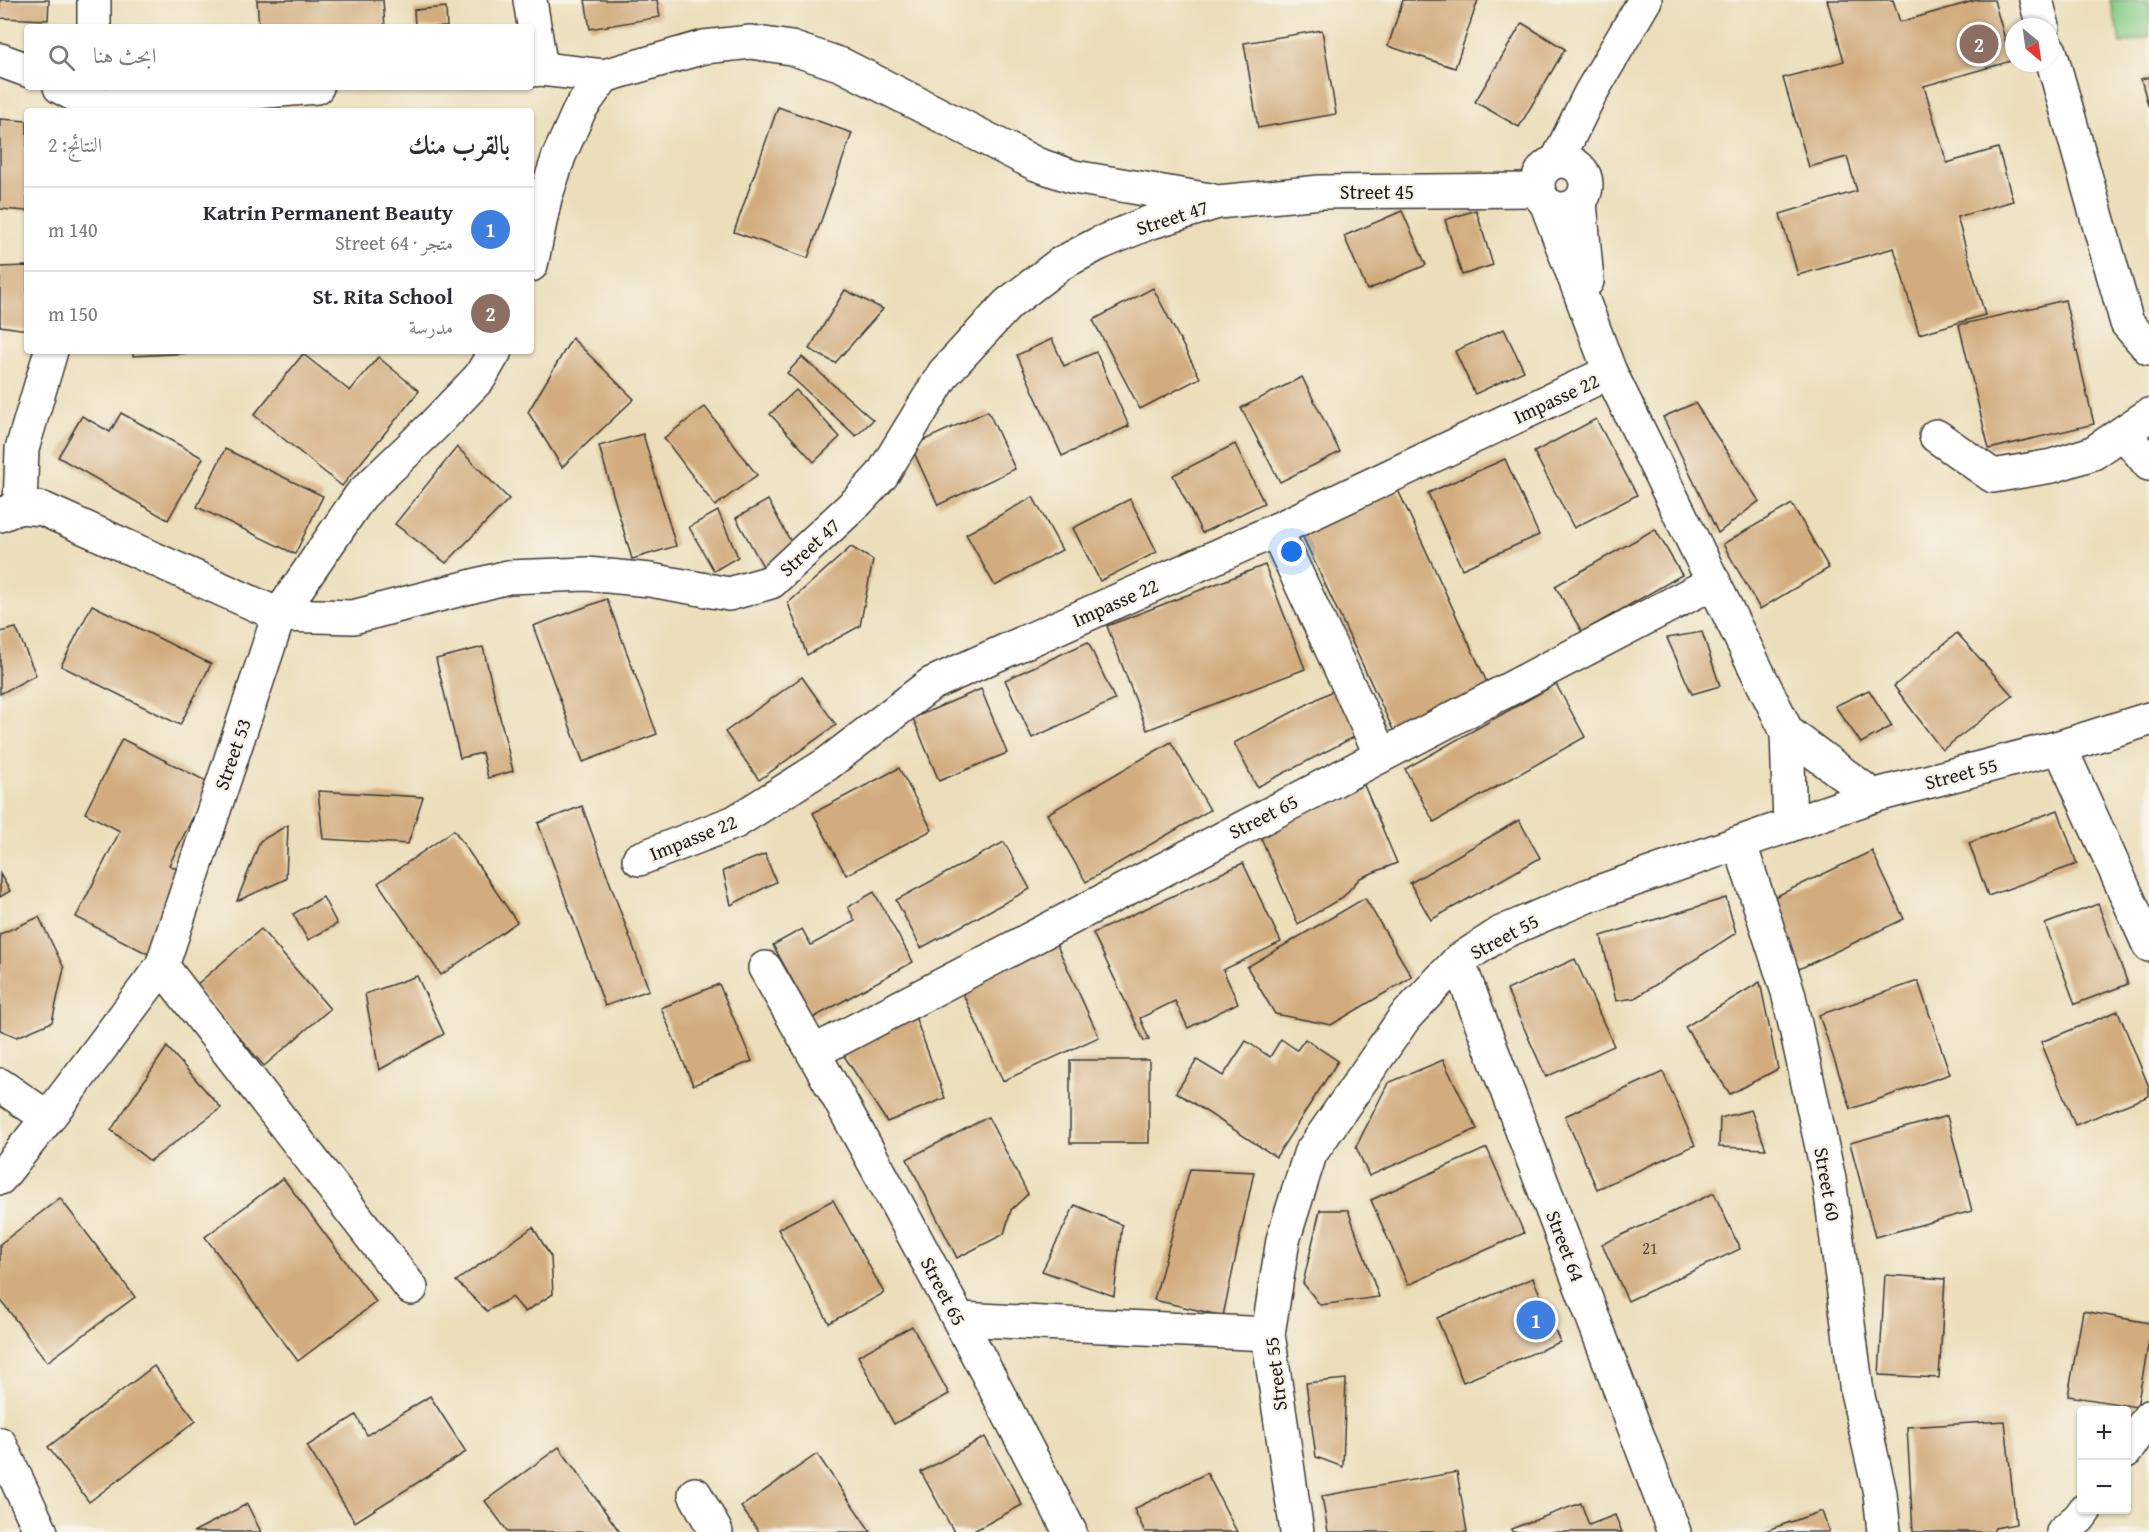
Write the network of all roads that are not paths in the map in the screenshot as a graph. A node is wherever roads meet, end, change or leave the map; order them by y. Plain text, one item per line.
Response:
1 (93, 0) edge
2 (530, 0) edge
3 (1645, 0) edge
4 (2036, 0) edge
5 (2041, 18) edge
6 (94, 24) edge
7 (532, 24) edge
8 (534, 46) edge
9 (0, 60) edge
10 (24, 69) edge
11 (536, 69) edge
12 (2056, 72) edge
13 (604, 76) junction
14 (67, 90) edge
15 (269, 90) edge
16 (94, 101) edge
17 (1569, 166) junction
18 (1543, 198) junction
19 (1218, 202) junction
20 (1580, 202) junction
21 (534, 251) edge
22 (1590, 325) junction
23 (2149, 348) edge
24 (50, 354) edge
25 (493, 354) edge
26 (1610, 372) junction
27 (2137, 424) edge
28 (1936, 436) dead end
29 (2149, 464) edge
30 (10, 511) edge
31 (1276, 530) junction
32 (1714, 582) junction
33 (279, 615) junction
34 (2149, 719) edge
35 (1788, 732) junction
36 (2060, 747) junction
37 (1381, 755) junction
38 (1873, 796) junction
39 (1790, 825) junction
40 (1740, 844) junction
41 (639, 859) dead end
42 (2149, 945) edge
43 (1458, 961) junction
44 (162, 966) junction
45 (765, 968) dead end
46 (814, 1052) junction
47 (0, 1085) edge
48 (48, 1118) junction
49 (0, 1178) edge
50 (411, 1288) dead end
51 (960, 1319) junction
52 (1268, 1334) junction
53 (2149, 1417) edge
54 (0, 1444) edge
55 (2131, 1445) edge
56 (695, 1494) dead end
57 (2082, 1514) edge
58 (41, 1532) edge
59 (716, 1532) edge
60 (1070, 1532) edge
61 (1297, 1532) edge
62 (1674, 1532) edge
63 (1884, 1532) edge
64 (2063, 1532) edge

1 - 6 street
2 - 7 street
3 - 17 street
4 - 5 street
8 - 11 street
9 - 10 street
11 - 13 street
12 - 23 street
13 - 19 street
13 - 21 street
14 - 16 street
15 - 16 street
17 - 18 street
17 - 20 street
18 - 19 street, Street 45
18 - 20 street
18 - 22 street
19 - 33 street, Street 47
20 - 22 street
22 - 26 street
24 - 30 street
25 - 33 street, Street 53
26 - 31 street, Impasse 22
26 - 32 street
27 - 28 street
27 - 29 street
30 - 33 street
31 - 37 street
31 - 41 street, Impasse 22
32 - 35 street
32 - 37 street, Street 65
33 - 44 street, Street 53
34 - 36 street, Street 55
35 - 38 street
35 - 39 street
36 - 38 street, Street 55
36 - 42 street
37 - 46 street, Street 65
38 - 39 street, Street 55
39 - 40 street, Street 55
40 - 43 street, Street 55
40 - 63 street, Street 60
43 - 52 street, Street 55
43 - 62 street, Street 64
44 - 48 street, Street 53
44 - 50 street
45 - 46 street, Street 65
46 - 51 street, Street 65
47 - 48 street
48 - 49 street, Street 53
51 - 52 street
51 - 60 street, Street 65
52 - 61 street, Street 55
53 - 55 street
54 - 58 street
56 - 59 street
57 - 64 street

